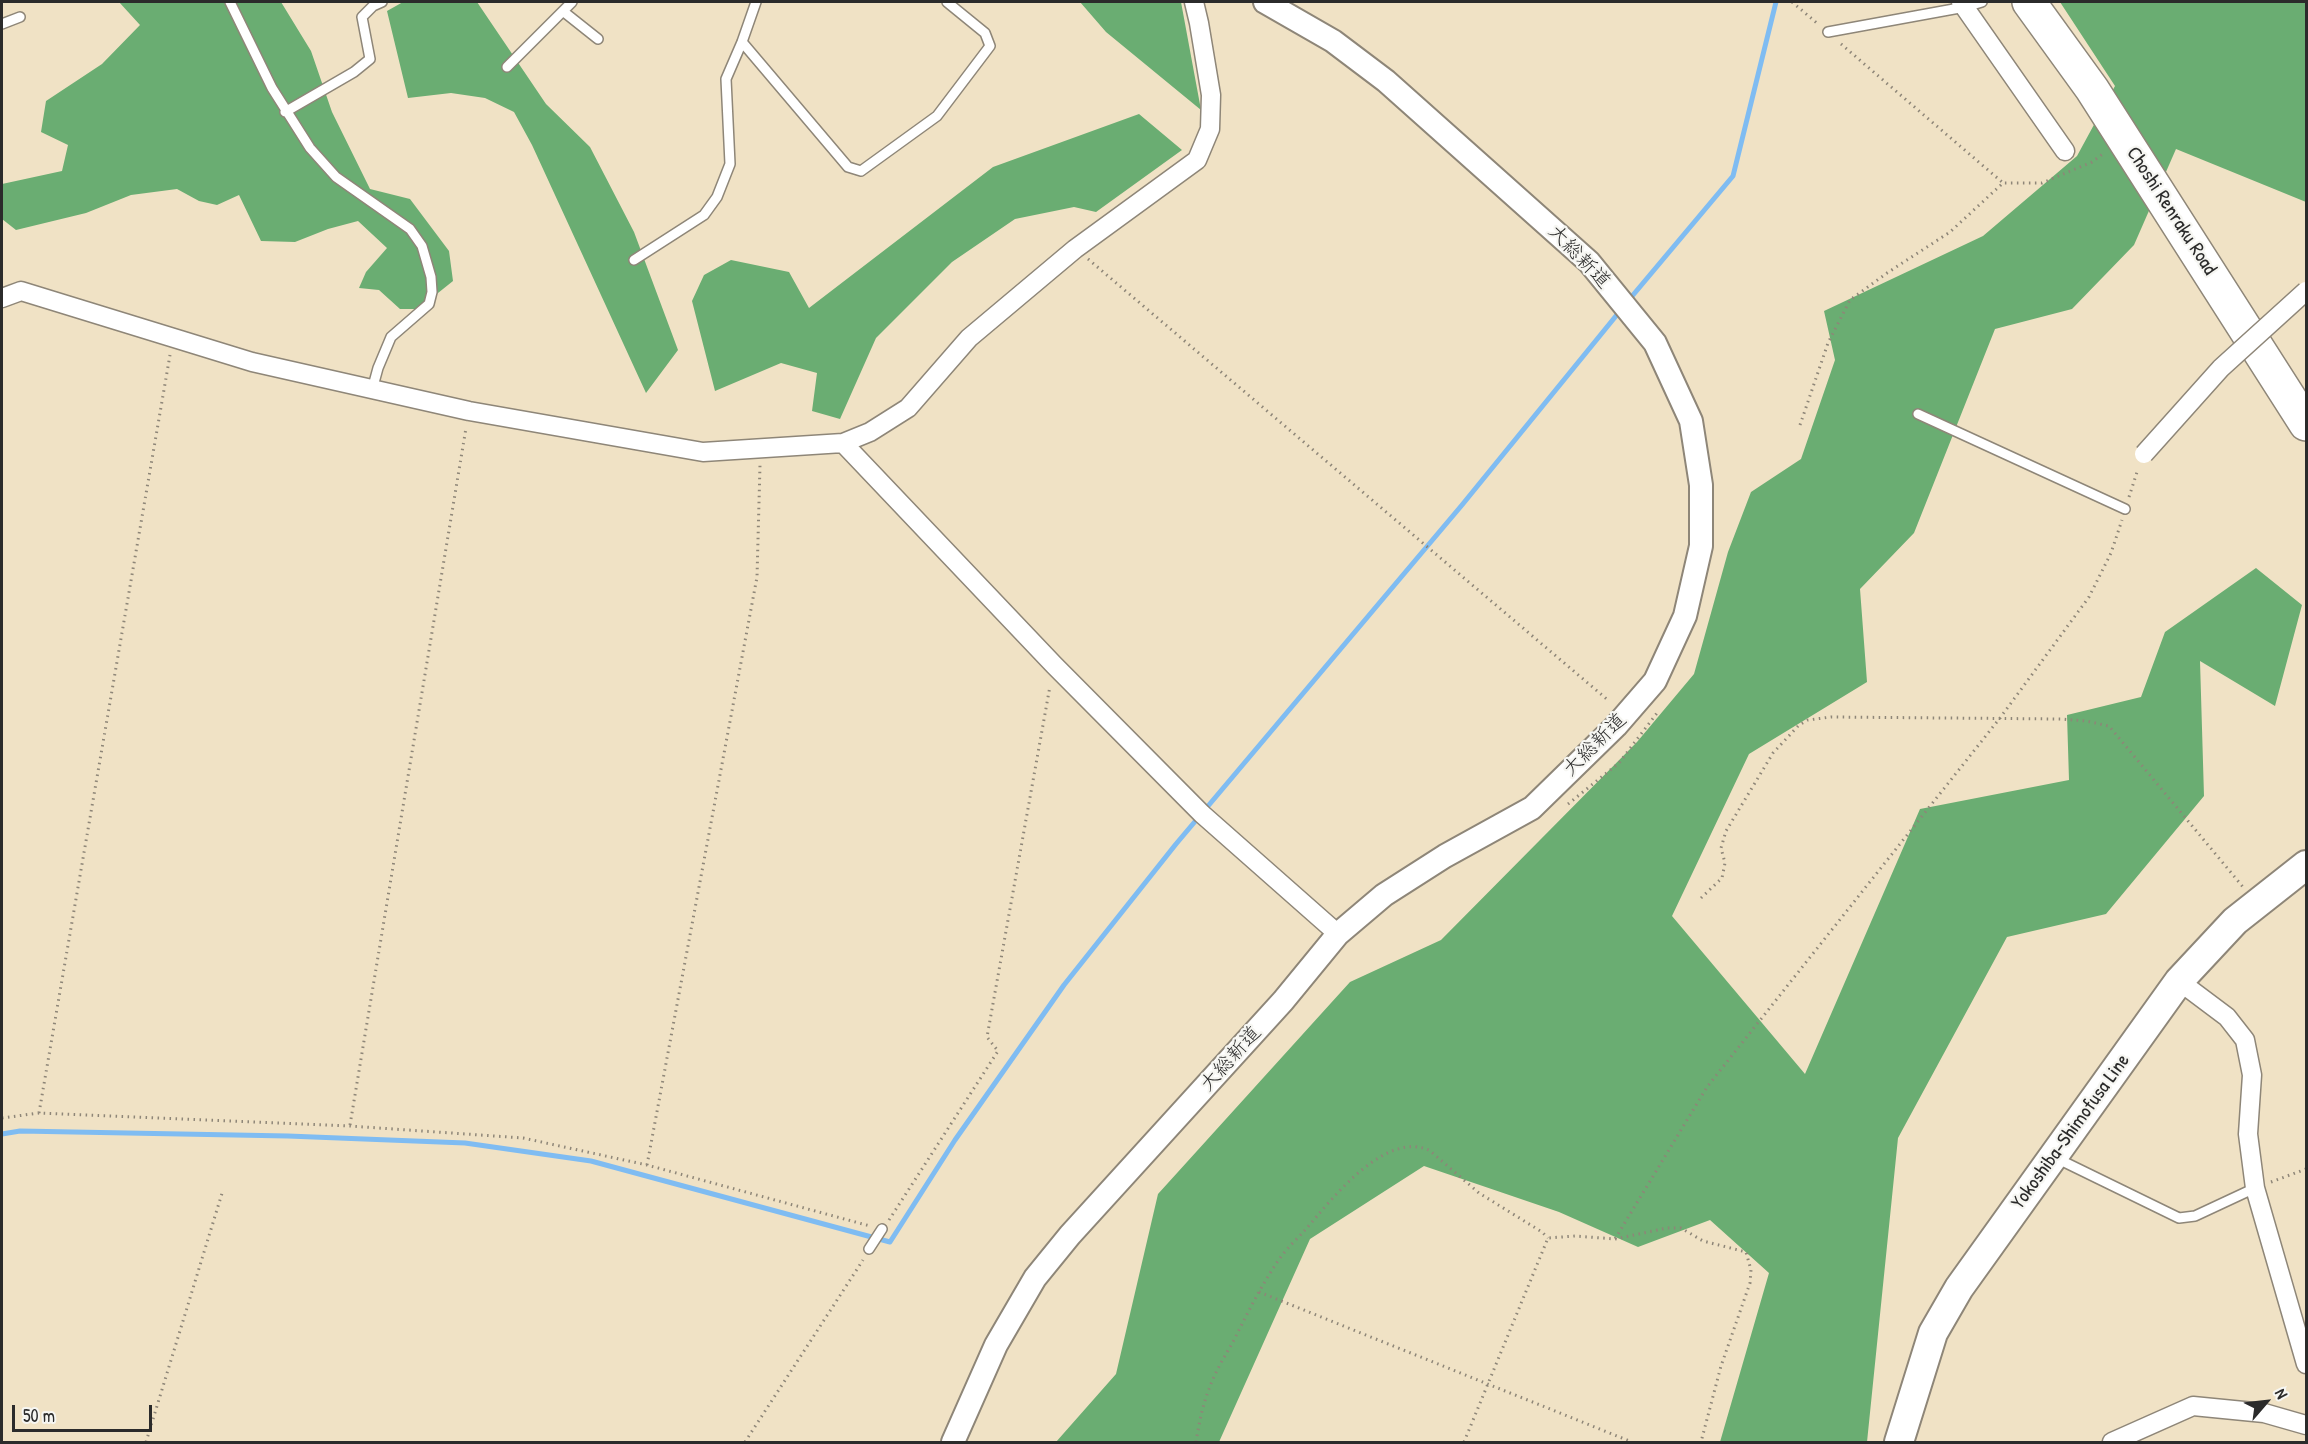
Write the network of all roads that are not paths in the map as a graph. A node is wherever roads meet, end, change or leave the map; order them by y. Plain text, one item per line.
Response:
1 (230, 2) edge
2 (382, 2) edge
3 (572, 2) edge
4 (756, 2) edge
5 (947, 2) edge
6 (1194, 2) edge
7 (1265, 2) edge
8 (2030, 2) edge
9 (1970, 3) edge
10 (564, 12) junction
11 (21, 17) dead end
12 (2, 24) edge
13 (1828, 32) road end
14 (598, 39) dead end
15 (742, 42) junction
16 (507, 67) dead end
17 (285, 112) junction
18 (2065, 152) dead end
19 (634, 260) dead end
20 (2307, 291) edge
21 (2, 298) edge
22 (372, 390) junction
23 (1918, 414) dead end
24 (2307, 424) edge
25 (843, 443) junction
26 (2144, 454) road end
27 (2125, 509) road end
28 (2307, 865) edge
29 (1338, 934) junction
30 (2179, 981) junction
31 (2053, 1156) junction
32 (2255, 1188) junction
33 (882, 1230) road end
34 (869, 1249) road end
35 (2307, 1364) edge
36 (2307, 1425) edge
37 (957, 1440) edge
38 (1899, 1443) edge
39 (2112, 1443) edge

1 - 17 lane
2 - 17 lane
3 - 10 lane
4 - 15 lane
5 - 15 lane
6 - 25 street
7 - 29 street, 大総新道
8 - 24 highway, Choshi Renraku Road
9 - 13 lane
9 - 18 street
10 - 14 lane
10 - 16 lane
11 - 12 lane
15 - 19 lane
17 - 22 lane
20 - 26 street, bridge
21 - 22 street
22 - 25 street
23 - 27 lane
25 - 29 street
28 - 30 main road, Yokoshiba-Shimofusa Line
29 - 37 street, 大総新道
30 - 31 main road, Yokoshiba-Shimofusa Line
30 - 32 street
31 - 32 lane
31 - 38 main road, Yokoshiba-Shimofusa Line
32 - 35 street
33 - 34 lane
36 - 39 street

